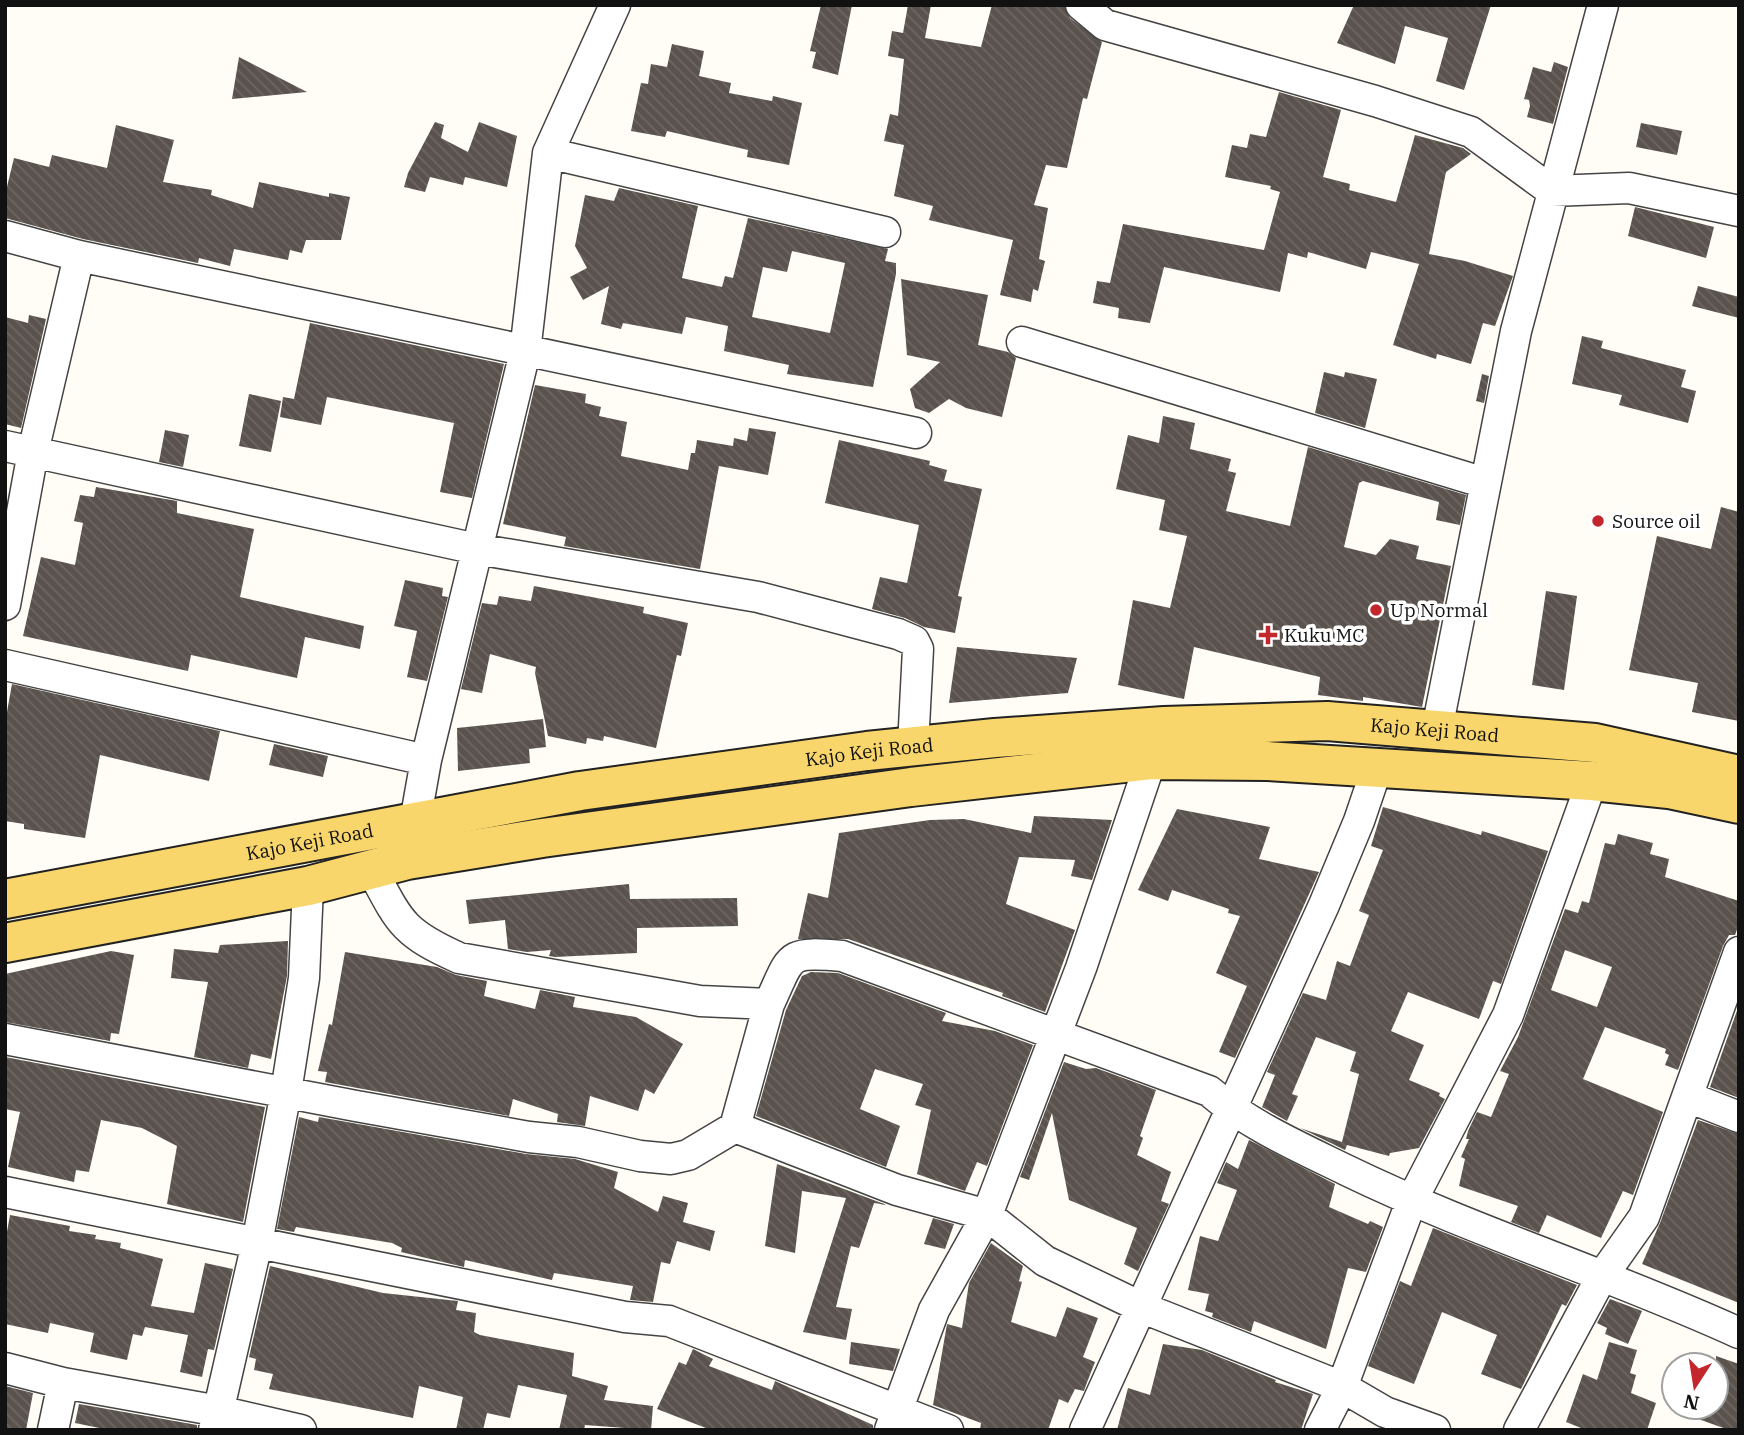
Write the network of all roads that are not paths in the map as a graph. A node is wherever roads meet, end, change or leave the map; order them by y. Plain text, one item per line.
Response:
1 (615, 5) edge
2 (1081, 5) edge
3 (1602, 5) edge
4 (1107, 15) edge
5 (548, 153) junction
6 (1552, 191) junction
7 (1739, 211) edge
8 (885, 232) dead end
9 (5, 236) edge
10 (79, 256) junction
11 (1022, 342) dead end
12 (525, 352) junction
13 (916, 433) dead end
14 (19, 449) edge
15 (1485, 482) junction
16 (477, 549) junction
17 (5, 605) edge
18 (5, 665) edge
19 (1437, 729) junction
20 (995, 737) junction
21 (913, 746) junction
22 (426, 760) junction
23 (1151, 760) junction
24 (1377, 768) junction
25 (1739, 775) edge
26 (992, 778) junction
27 (1592, 781) junction
28 (1739, 804) edge
29 (415, 822) junction
30 (372, 870) junction
31 (308, 886) junction
32 (5, 899) edge
33 (5, 943) edge
34 (1739, 952) edge
35 (769, 1004) junction
36 (1056, 1036) junction
37 (5, 1038) edge
38 (286, 1092) junction
39 (1688, 1097) junction
40 (1230, 1109) junction
41 (1739, 1117) edge
42 (735, 1127) junction
43 (5, 1192) edge
44 (1411, 1202) junction
45 (987, 1215) junction
46 (257, 1242) junction
47 (1601, 1278) junction
48 (1143, 1308) junction
49 (1739, 1333) edge
50 (5, 1368) edge
51 (63, 1383) junction
52 (1342, 1387) junction
53 (216, 1420) edge
54 (895, 1420) edge
55 (53, 1430) edge
56 (301, 1430) edge
57 (948, 1430) edge
58 (1085, 1430) edge
59 (1320, 1430) edge
60 (1435, 1430) edge
61 (1519, 1430) edge

1 - 5 street
2 - 4 street
3 - 6 street
4 - 6 street
5 - 8 street
5 - 12 street
6 - 7 street
6 - 15 street
9 - 10 street
10 - 12 street
10 - 14 street
11 - 15 street
12 - 13 street
12 - 16 street
14 - 16 street
14 - 17 street
15 - 19 street
16 - 21 street
16 - 22 street
18 - 22 street
19 - 20 main road, Kajo Keji Road
19 - 25 main road, Kajo Keji Road
20 - 21 main road, Kajo Keji Road
20 - 26 street
21 - 29 main road, Kajo Keji Road
22 - 29 street
23 - 24 main road, Kajo Keji Road
23 - 26 main road, Kajo Keji Road
23 - 36 street
24 - 27 main road, Kajo Keji Road
24 - 40 street
26 - 30 main road, Kajo Keji Road
27 - 28 main road, Kajo Keji Road
27 - 44 street
29 - 32 main road, Kajo Keji Road
30 - 31 main road, Kajo Keji Road
30 - 35 street
31 - 33 main road, Kajo Keji Road
31 - 38 street
34 - 39 street
35 - 36 street
35 - 42 street
36 - 40 street
36 - 45 street
37 - 38 street
38 - 42 street
38 - 46 street
39 - 41 street
39 - 47 street
40 - 44 street
40 - 48 street
42 - 45 street
43 - 46 street
44 - 47 street
44 - 52 street
45 - 48 street
45 - 54 street
46 - 53 street
46 - 54 street
47 - 49 street
47 - 61 street
48 - 52 street
48 - 58 street
50 - 51 street
51 - 53 street
51 - 55 street
52 - 59 street
52 - 60 street
53 - 56 street
54 - 57 street

